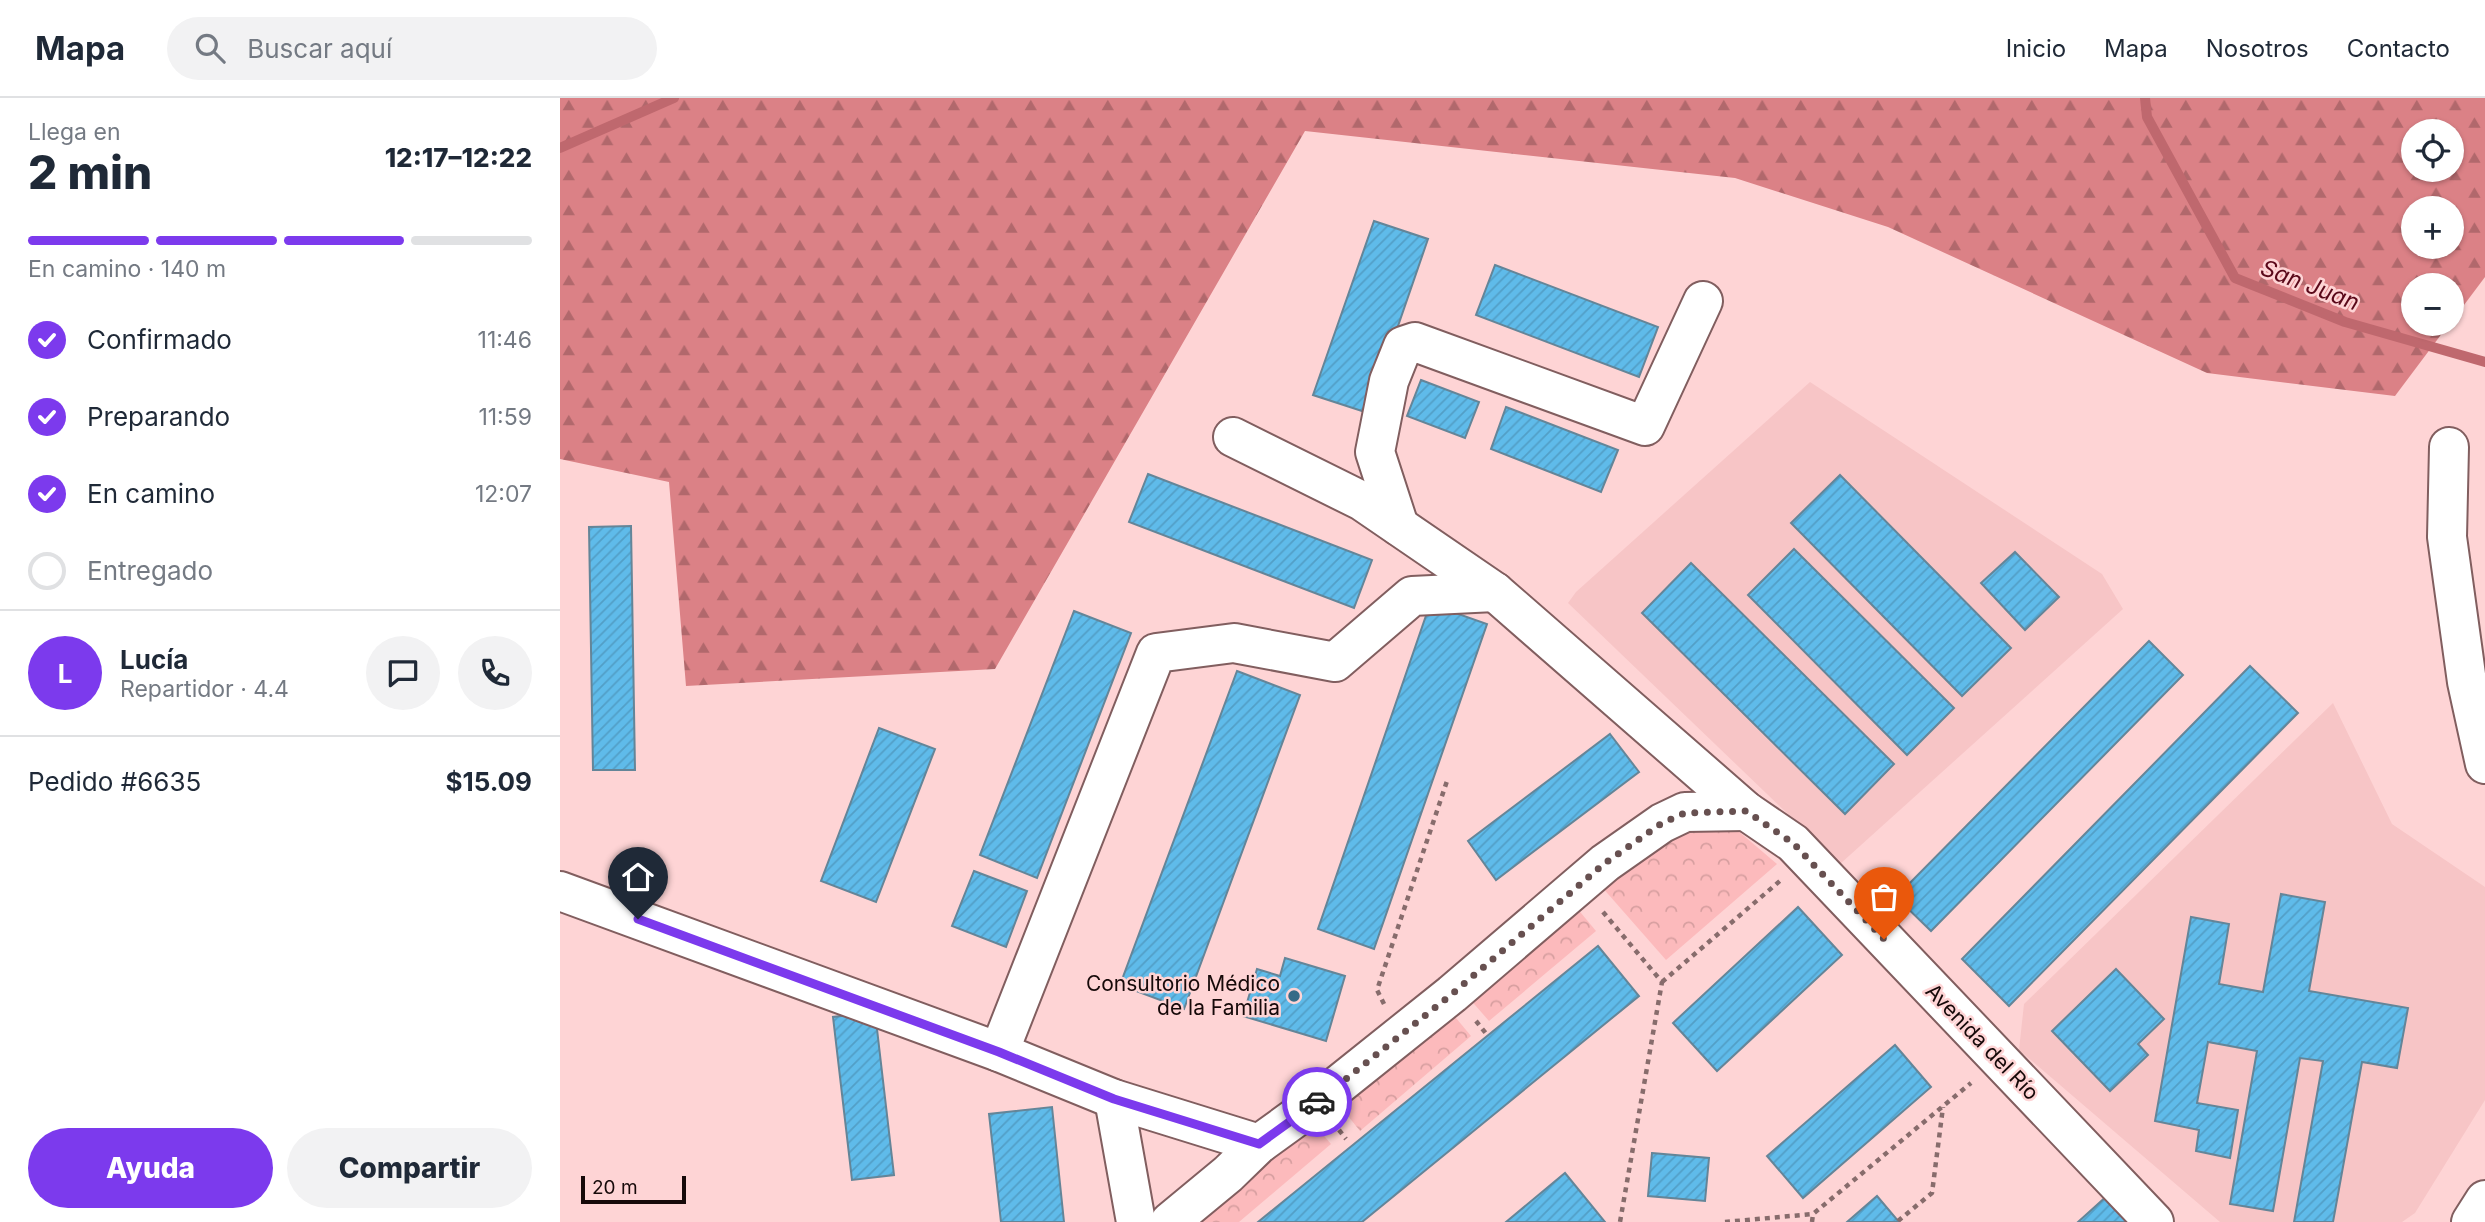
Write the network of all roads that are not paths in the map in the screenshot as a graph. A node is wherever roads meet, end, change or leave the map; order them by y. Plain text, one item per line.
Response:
1 (1703, 301) dead end
2 (1233, 437) dead end
3 (2449, 447) dead end
4 (1399, 526) junction
5 (1495, 592) junction
6 (2485, 764) edge
7 (1746, 811) junction
8 (560, 891) edge
9 (999, 1052) junction
10 (1114, 1099) junction
11 (1259, 1144) junction
12 (2485, 1200) edge
13 (1136, 1222) edge
14 (1170, 1222) edge
15 (2154, 1222) edge
16 (2470, 1222) edge

1 - 4 street
2 - 4 street, Avenida del Río
3 - 6 street
4 - 5 street, Avenida del Río
5 - 7 street, Avenida del Río
5 - 9 street
7 - 11 street
7 - 15 street, Avenida del Río
8 - 9 street
9 - 10 street
10 - 11 street
10 - 13 street
11 - 14 street
12 - 16 street

